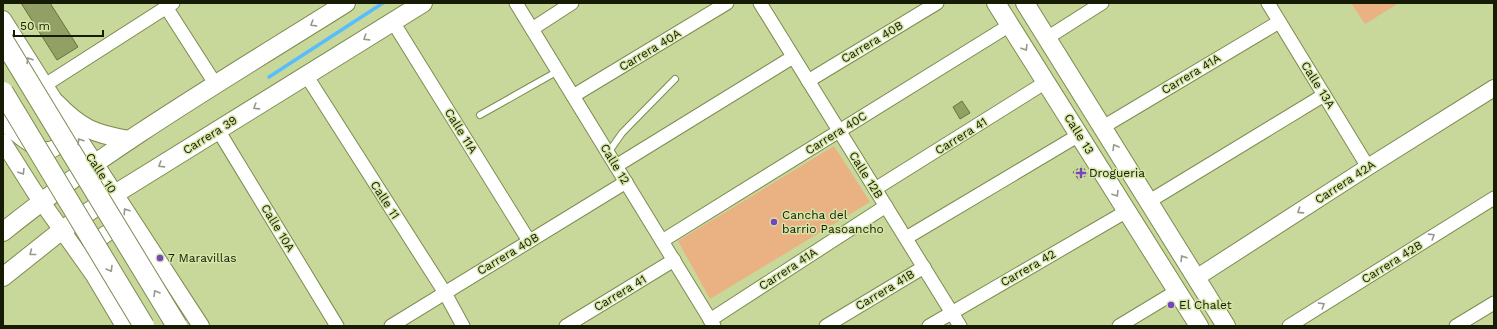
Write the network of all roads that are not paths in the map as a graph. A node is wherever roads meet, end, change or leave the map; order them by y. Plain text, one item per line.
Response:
1 (346, 3) edge
2 (423, 3) edge
3 (516, 3) edge
4 (572, 3) edge
5 (727, 3) edge
6 (760, 3) edge
7 (937, 3) edge
8 (996, 3) edge
9 (1025, 3) edge
10 (1102, 3) edge
11 (1268, 3) edge
12 (169, 5) edge
13 (3, 19) edge
14 (393, 22) junction
15 (1279, 22) junction
16 (1010, 25) junction
17 (532, 29) junction
18 (1047, 38) junction
19 (3, 40) edge
20 (793, 57) junction
21 (558, 71) junction
22 (306, 75) junction
23 (675, 79) dead end
24 (808, 81) junction
25 (1046, 82) junction
26 (45, 85) junction
27 (216, 85) junction
28 (1494, 88) edge
29 (3, 92) edge
30 (1324, 95) junction
31 (573, 96) junction
32 (61, 110) junction
33 (480, 115) dead end
34 (3, 122) edge
35 (1102, 127) junction
36 (218, 130) junction
37 (839, 131) junction
38 (1079, 135) junction
39 (130, 140) junction
40 (3, 142) edge
41 (608, 153) junction
42 (95, 164) junction
43 (616, 166) junction
44 (1368, 167) junction
45 (626, 182) junction
46 (62, 186) junction
47 (876, 189) junction
48 (114, 194) junction
49 (1494, 198) edge
50 (41, 201) junction
51 (1148, 202) junction
52 (886, 206) junction
53 (1127, 211) junction
54 (62, 230) junction
55 (3, 232) edge
56 (906, 238) junction
57 (529, 241) junction
58 (662, 241) junction
59 (148, 245) junction
60 (674, 260) junction
61 (924, 267) junction
62 (93, 274) junction
63 (3, 276) edge
64 (1196, 278) junction
65 (1177, 291) junction
66 (445, 292) junction
67 (1494, 303) edge
68 (952, 312) junction
69 (712, 323) edge
70 (124, 326) edge
71 (144, 326) edge
72 (176, 326) edge
73 (201, 326) edge
74 (337, 326) edge
75 (391, 326) edge
76 (463, 326) edge
77 (566, 326) edge
78 (826, 326) edge
79 (930, 326) edge
80 (960, 326) edge
81 (1119, 326) edge
82 (1199, 326) edge
83 (1226, 326) edge
84 (1289, 326) edge
85 (1456, 326) edge

1 -> 27 main road
2 - 14 main road, Carrera 39
3 - 17 street, Calle 12
4 - 17 street
5 - 31 street, Carrera 40A
6 - 20 street, Calle 12B
7 - 24 street, Carrera 40B
8 - 16 main road, Calle 13
9 - 18 main road, Calle 13
10 - 18 street
11 - 15 street, Calle 13A
12 - 26 street
12 - 27 street
26 -> 13 street, Calle 10
14 -> 22 main road, Carrera 39
14 - 57 street, Calle 11A
15 - 30 street, Calle 13A
15 - 35 street, Carrera 41A
16 -> 25 main road, Calle 13
16 - 37 street, Carrera 40C
17 - 21 street, Calle 12
18 - 35 main road, Calle 13
72 -> 19 main road, Calle 10, bridge
20 - 24 street, Calle 12B
20 - 43 street
21 - 31 street, Calle 12
21 - 33 lane
22 -> 36 main road, Carrera 39
22 - 66 street, Calle 11
23 - 41 lane
24 - 37 street, Calle 12B
25 - 38 main road, Calle 13
25 - 47 street, Carrera 41
26 - 32 street, Calle 10
27 - 39 main road
28 - 44 street, Carrera 42A
29 -> 71 main road, bridge
30 - 44 street, Calle 13A
30 - 51 street
31 - 41 street, Calle 12
32 - 34 street
32 - 39 main road
42 -> 32 street, Calle 10
51 -> 35 main road, Calle 13
36 -> 48 main road, Carrera 39
36 - 74 street, Calle 10A
37 - 47 street, Calle 12B
37 - 58 street, Carrera 40C
38 -> 53 main road, Calle 13
38 - 56 street
39 - 42 main road
40 -> 50 street
41 - 43 street, Calle 12
42 - 46 main road
42 - 48 street, Calle 10
43 - 45 street, Calle 12
44 -> 64 street, Carrera 42A
45 - 57 street, Carrera 40B
45 - 58 street, Calle 12
46 - 48 main road
46 - 50 main road
47 - 52 street, Calle 12B
48 - 54 main road, Carrera 39
59 -> 48 street, Calle 10
84 -> 49 street, Carrera 42B
50 - 54 street
50 - 55 main road
64 -> 51 main road, Calle 13
52 - 56 street, Calle 12B
52 - 69 street, Carrera 41A
53 - 65 main road, Calle 13
53 - 68 street, Carrera 42
54 - 62 street
54 -> 63 main road, Carrera 39
56 - 61 street, Calle 12B
57 - 66 street, Carrera 40B
58 - 60 street, Calle 12
59 - 62 street
59 - 73 street, Calle 10
60 - 69 street, Calle 12
60 - 77 street, Carrera 41
61 - 68 street, Calle 12B
61 - 78 street, Carrera 41B
62 - 70 street
64 - 83 main road, Calle 13
65 - 81 street
65 - 82 main road, Calle 13
66 - 75 street, Carrera 40B
66 - 76 street, Calle 11
67 - 85 street
68 - 79 street, Carrera 42
68 - 80 street, Calle 12B

